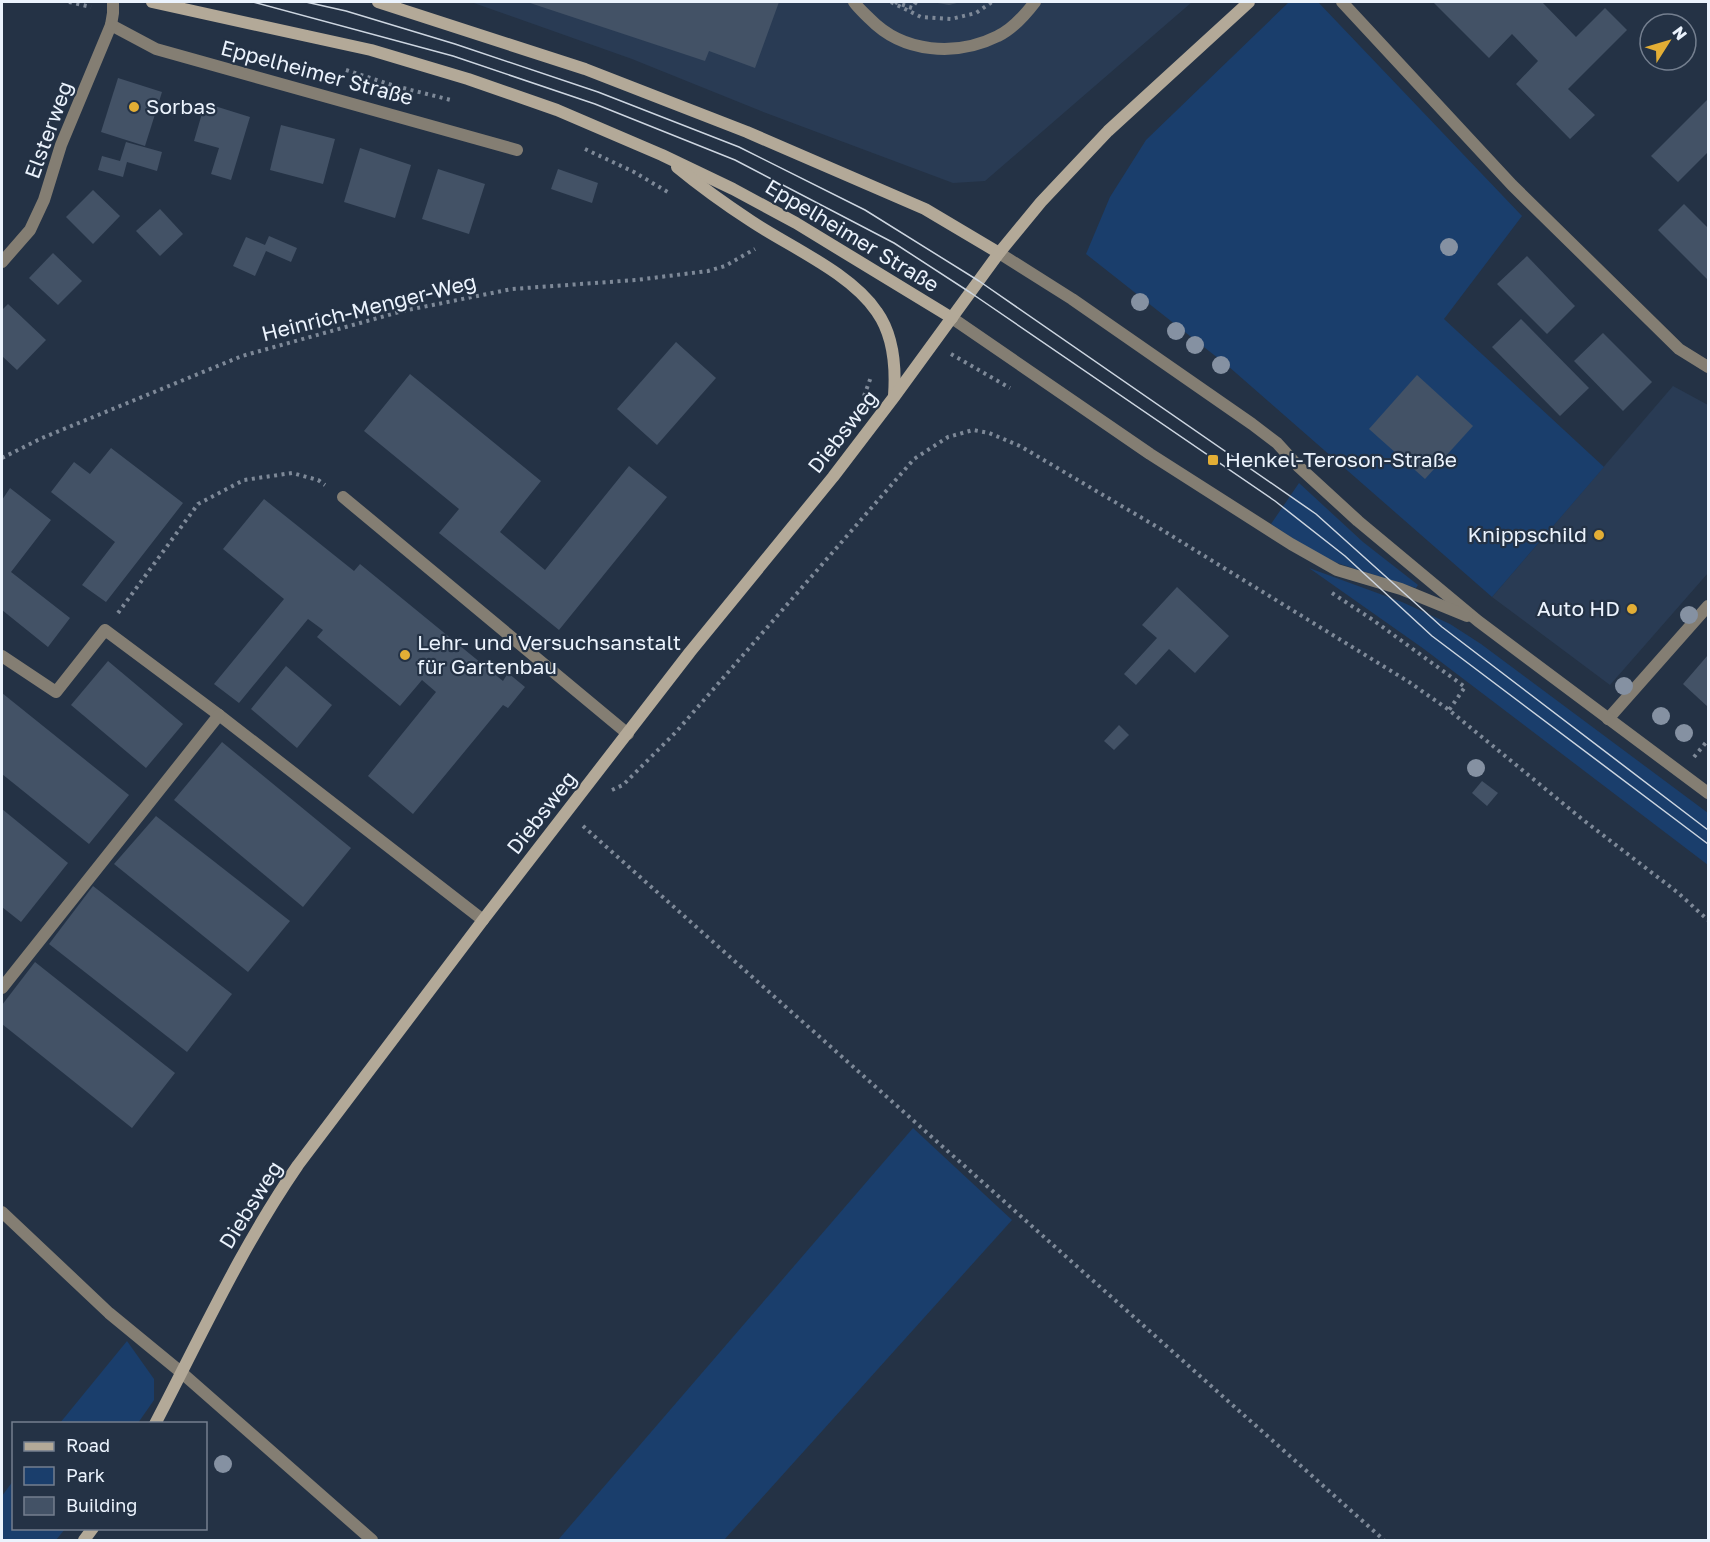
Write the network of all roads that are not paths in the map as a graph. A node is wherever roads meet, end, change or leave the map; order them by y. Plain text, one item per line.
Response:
1 (113, 2) edge
2 (152, 2) edge
3 (378, 2) edge
4 (854, 2) edge
5 (1035, 2) edge
6 (1249, 2) edge
7 (1342, 2) edge
8 (111, 25) junction
9 (517, 150) dead end
10 (662, 154) junction
11 (999, 253) junction
12 (2, 262) edge
13 (952, 318) junction
14 (1708, 367) edge
15 (894, 397) junction
16 (343, 497) road end
17 (1708, 606) edge
18 (1478, 621) junction
19 (2, 656) edge
20 (219, 715) junction
21 (1608, 719) junction
22 (628, 734) junction
23 (1708, 793) edge
24 (483, 920) junction
25 (2, 988) edge
26 (2, 1212) edge
27 (182, 1373) junction
28 (156, 1422) edge
29 (372, 1540) edge

1 - 8 street, Elsterweg
2 - 10 main road, Eppelheimer Straße
3 - 11 main road, Eppelheimer Straße
4 - 5 street
6 - 11 main road
7 - 14 street
8 - 9 street, Eppelheimer Straße
8 - 12 street, Elsterweg
10 - 13 main road, Eppelheimer Straße
10 - 15 main road
11 - 13 main road, Diebsweg
11 - 18 street, Eppelheimer Straße
13 - 15 main road, Diebsweg
13 - 18 street, Eppelheimer Straße
15 - 22 main road, Diebsweg
16 - 22 street
17 - 21 street
18 - 21 street, Eppelheimer Straße
19 - 20 street
20 - 24 street
20 - 25 street
21 - 23 street, Eppelheimer Straße
22 - 24 main road, Diebsweg
24 - 27 main road, Diebsweg
26 - 27 street
27 - 28 main road, Diebsweg
27 - 29 street

